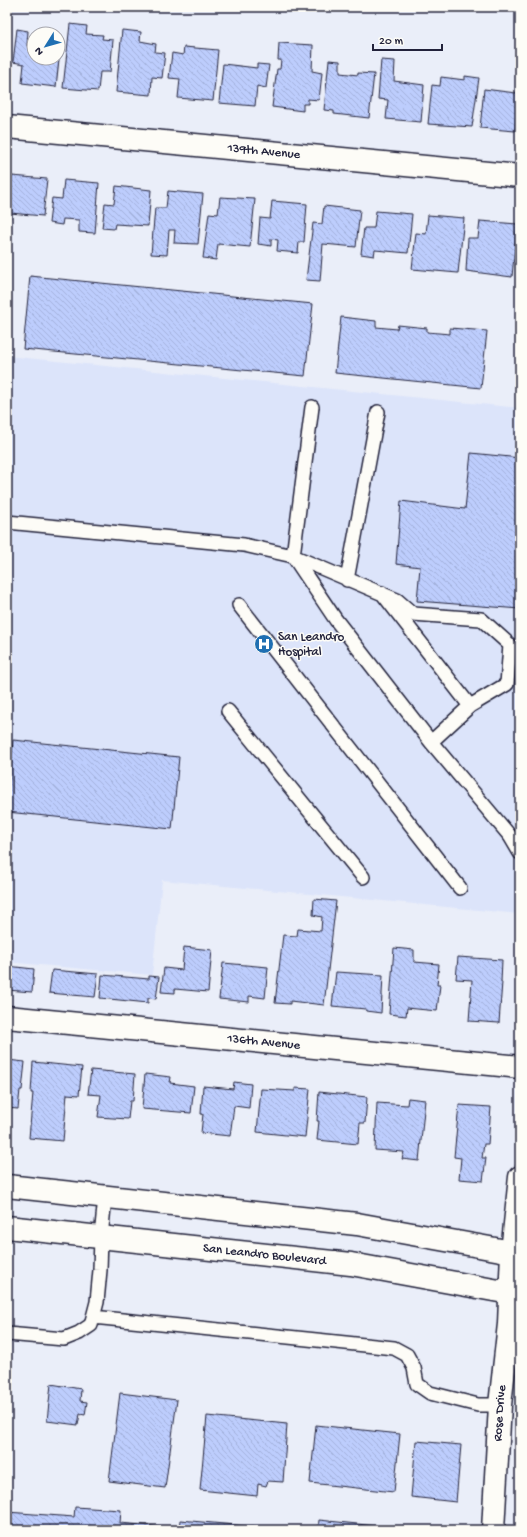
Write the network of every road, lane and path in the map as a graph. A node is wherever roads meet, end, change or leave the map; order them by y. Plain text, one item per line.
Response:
1 (7, 127) edge
2 (520, 176) edge
3 (312, 407) dead end
4 (378, 412) dead end
5 (7, 522) edge
6 (293, 556) junction
7 (347, 580) junction
8 (382, 593) junction
9 (239, 605) dead end
10 (470, 706) junction
11 (228, 711) dead end
12 (431, 742) junction
13 (520, 853) edge
14 (363, 877) dead end
15 (460, 888) dead end
16 (7, 1017) edge
17 (520, 1067) edge
18 (520, 1177) edge
19 (7, 1186) edge
20 (105, 1196) junction
21 (7, 1227) edge
22 (101, 1237) junction
23 (516, 1254) edge
24 (515, 1295) edge
25 (93, 1317) junction
26 (7, 1334) edge
27 (500, 1405) junction
28 (493, 1530) edge

1 - 2 street, 139th Avenue
3 - 6 lane
4 - 7 lane
5 - 6 lane
6 - 7 lane
6 - 12 lane
7 - 8 lane
8 - 10 lane
8 - 10 lane
9 - 15 lane
10 - 12 lane
11 - 14 lane
12 - 13 lane
16 - 17 street, 136th Avenue
18 - 23 street, Rose Drive
19 - 20 street
20 - 22 lane
20 - 23 street
21 - 22 street, San Leandro Boulevard
22 - 24 street, San Leandro Boulevard
22 - 25 lane
23 - 24 street, Rose Drive
24 - 27 street, Rose Drive
25 - 26 lane
25 - 27 lane
27 - 28 street, Rose Drive

